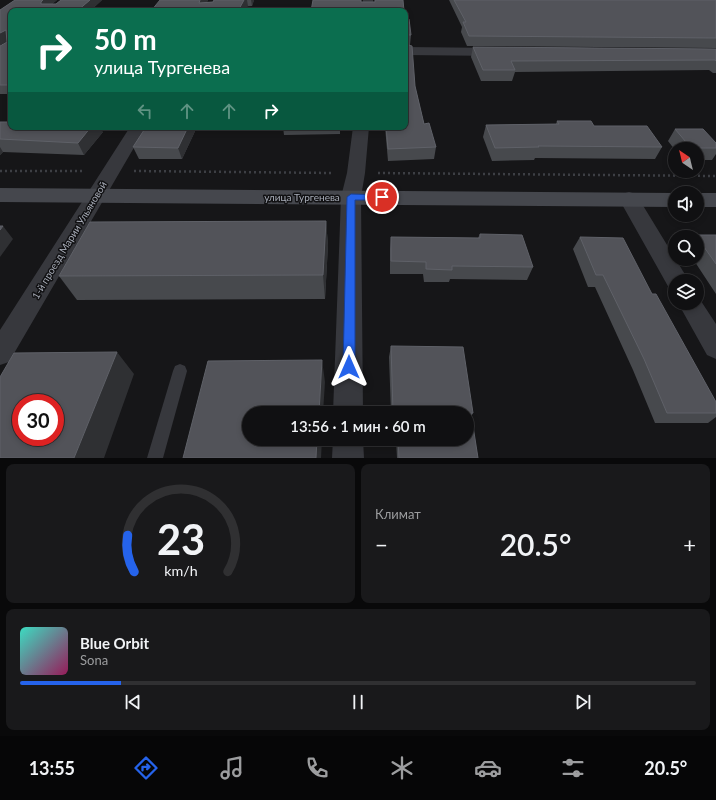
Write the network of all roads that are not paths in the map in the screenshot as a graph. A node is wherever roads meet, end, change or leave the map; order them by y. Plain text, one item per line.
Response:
1 (408, 51) edge
2 (517, 52) edge
3 (136, 130) edge
4 (361, 130) edge
5 (0, 195) edge
6 (96, 195) junction
7 (351, 197) junction
8 (629, 199) junction
9 (668, 200) edge
10 (704, 200) edge
11 (716, 200) edge
12 (673, 274) edge
13 (694, 310) edge
14 (716, 347) edge
15 (0, 353) edge
16 (180, 371) dead end
17 (348, 406) edge
18 (348, 446) edge
19 (155, 458) edge
20 (348, 458) edge

1 - 2 street
3 - 6 street, 1-й проезд Марии Ульяновой
4 - 7 street
5 - 6 street, улица Тургенева
6 - 7 street, улица Тургенева
6 - 15 street, 1-й проезд Марии Ульяновой
7 - 8 street, улица Тургенева
7 - 17 street
8 - 9 street, улица Тургенева
8 - 12 street
10 - 11 street
13 - 14 street
16 - 19 lane
18 - 20 street

